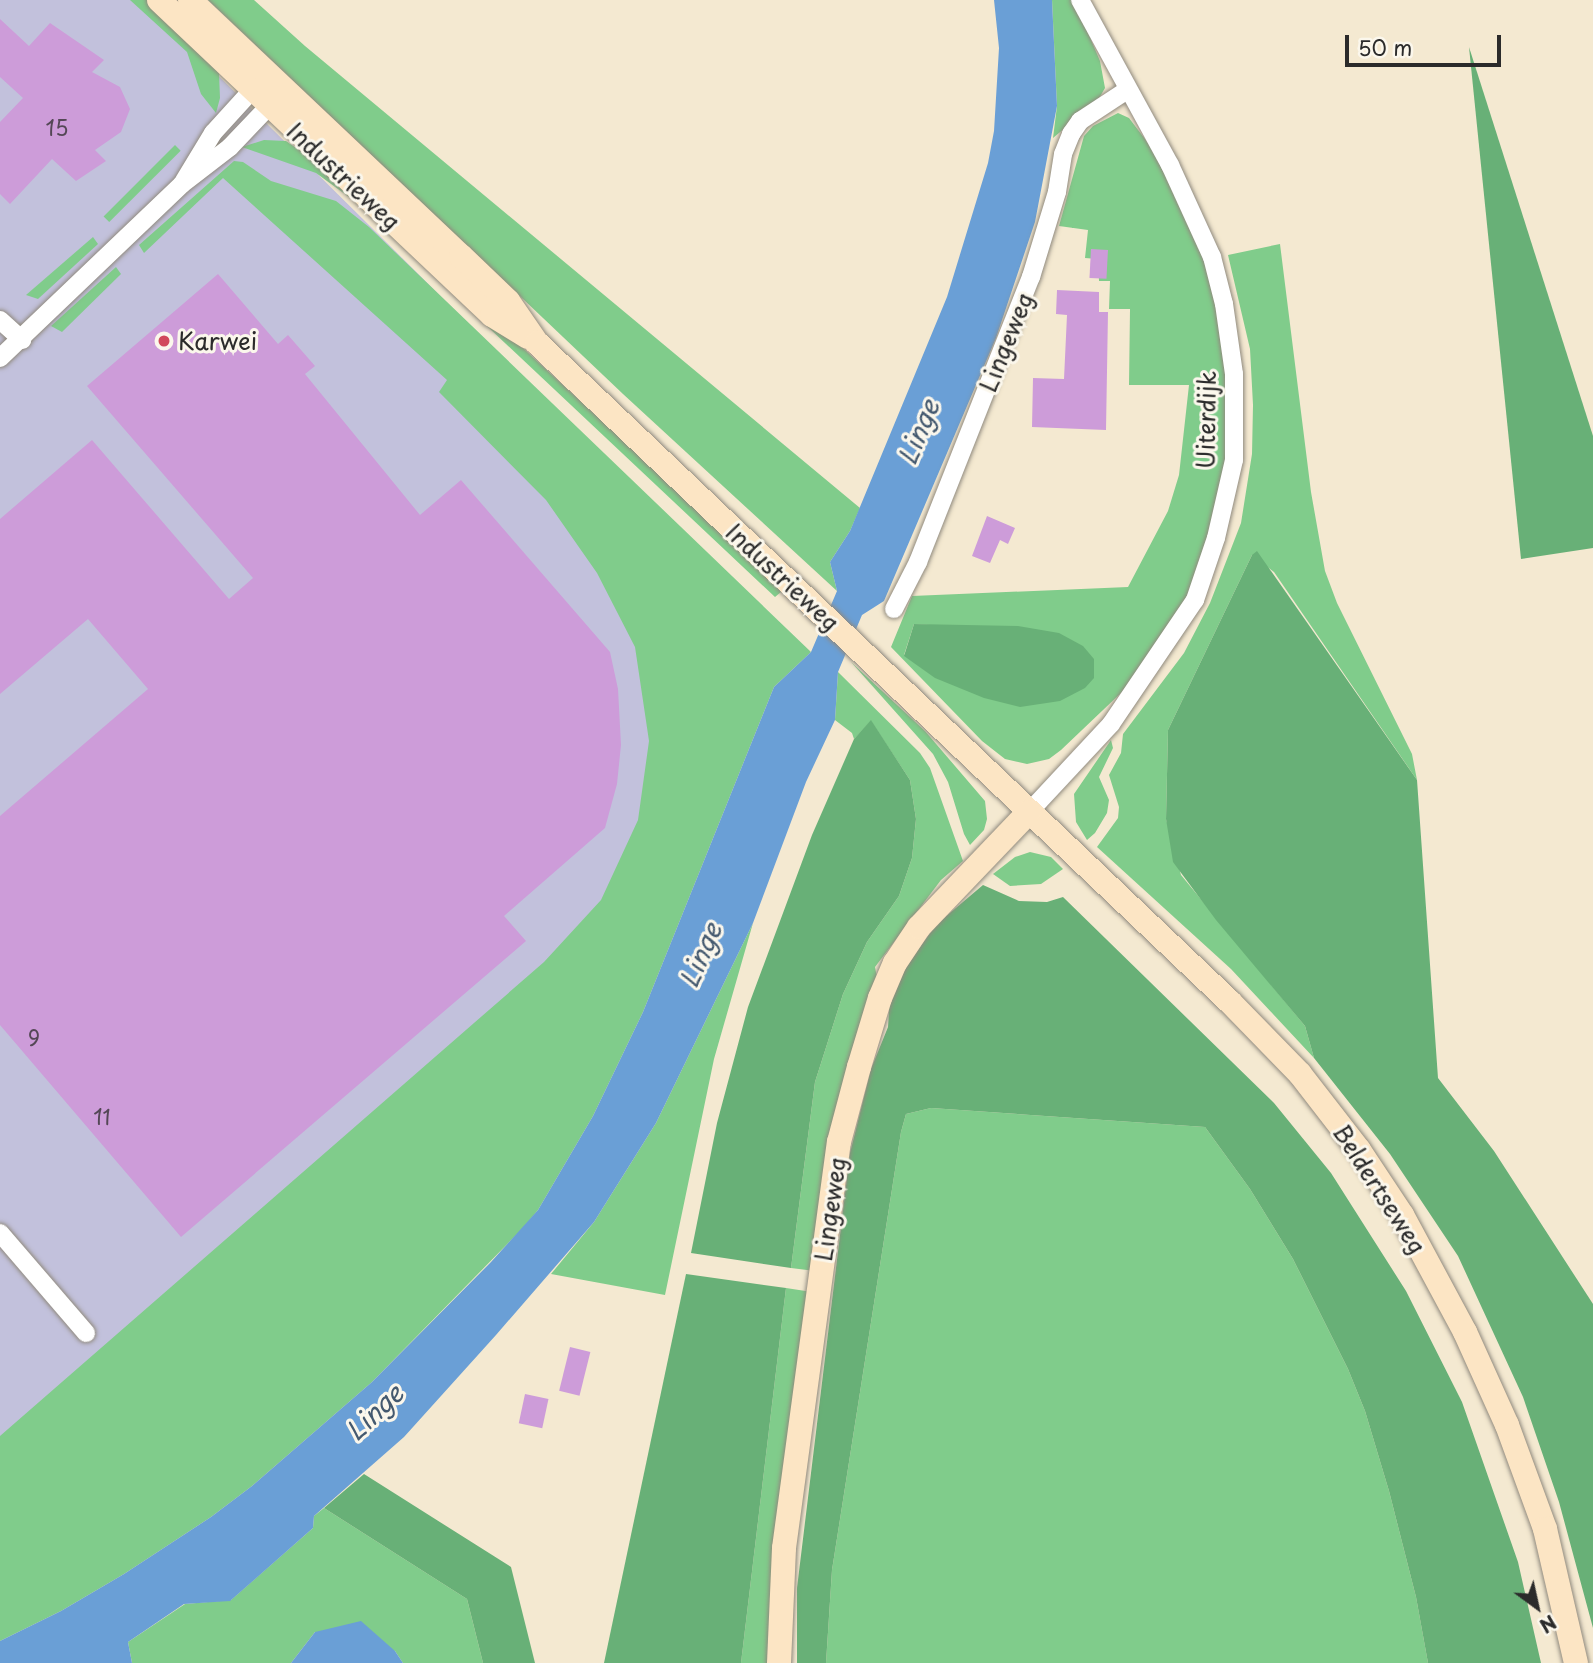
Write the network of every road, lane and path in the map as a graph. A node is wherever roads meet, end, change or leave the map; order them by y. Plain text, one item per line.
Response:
1 (159, 0) edge
2 (190, 0) edge
3 (1080, 0) edge
4 (1127, 90) junction
5 (266, 91) junction
6 (0, 320) edge
7 (22, 340) junction
8 (0, 358) edge
9 (894, 610) dead end
10 (1029, 812) junction
11 (0, 1233) edge
12 (86, 1333) dead end
13 (779, 1663) edge
14 (1576, 1663) edge

1 - 5 main road, Industrieweg
2 - 5 main road, Industrieweg
3 - 4 street, Uiterdijk
4 - 9 street, Lingeweg
4 - 10 street, Uiterdijk
5 - 7 street
5 - 10 main road, Industrieweg
6 - 7 street
7 - 8 street
10 - 13 main road, Lingeweg
10 - 14 main road, Beldertseweg
11 - 12 street

